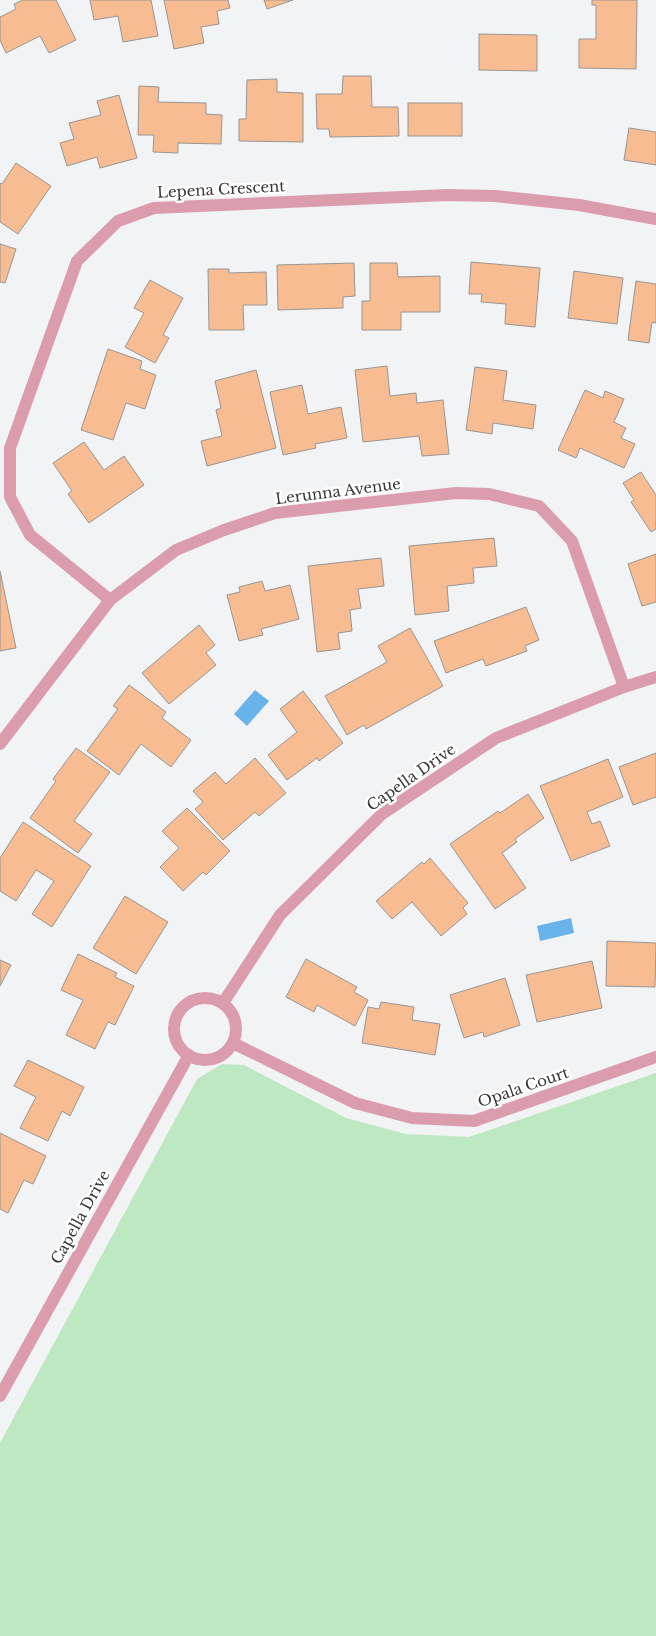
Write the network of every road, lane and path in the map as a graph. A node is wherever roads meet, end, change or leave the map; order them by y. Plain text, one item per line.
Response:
1 (656, 220) edge
2 (110, 600) junction
3 (656, 677) edge
4 (624, 687) junction
5 (0, 744) edge
6 (223, 1003) junction
7 (233, 1043) junction
8 (189, 1055) junction
9 (656, 1057) edge
10 (0, 1396) edge

1 - 2 street, Lepena Crescent
2 - 4 street, Lerunna Avenue
2 - 5 street, Lerunna Avenue
3 - 4 street, Capella Drive
4 - 6 street, Capella Drive
6 - 7 street
6 - 8 street
7 - 8 street
7 - 9 street, Opala Court
8 - 10 street, Capella Drive

